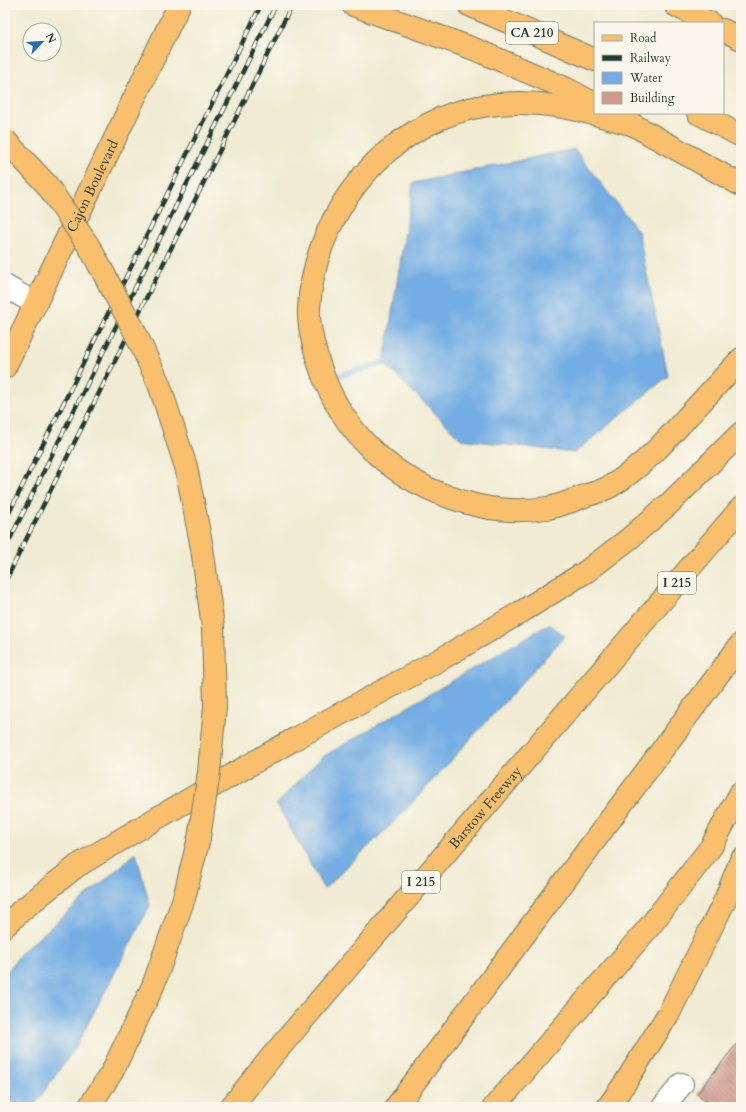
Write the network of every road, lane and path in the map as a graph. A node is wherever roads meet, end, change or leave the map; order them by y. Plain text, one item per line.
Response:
1 (179, 5) edge
2 (469, 5) edge
3 (675, 5) edge
4 (360, 7) edge
5 (708, 22) edge
6 (724, 30) edge
7 (741, 39) edge
8 (594, 60) edge
9 (594, 103) edge
10 (613, 114) edge
11 (700, 114) edge
12 (632, 124) junction
13 (741, 136) edge
14 (5, 140) edge
15 (741, 185) edge
16 (5, 286) edge
17 (36, 304) junction
18 (741, 359) edge
19 (5, 367) edge
20 (741, 433) edge
21 (741, 508) edge
22 (741, 644) edge
23 (741, 792) edge
24 (741, 860) edge
25 (5, 926) edge
26 (682, 1084) dead end
27 (89, 1107) edge
28 (231, 1107) edge
29 (396, 1107) edge
30 (494, 1107) edge
31 (608, 1107) edge
32 (663, 1107) edge

1 - 17 main road, Cajon Boulevard
2 - 8 main road, CA 210
3 - 5 main road
4 - 9 main road
6 - 7 main road
10 - 12 main road
11 - 13 main road
12 - 15 main road
12 - 18 main road
14 - 27 main road, bridge
16 - 17 street
17 - 19 main road, Cajon Boulevard
20 - 25 main road
21 - 28 main road, Barstow Freeway / I 215
22 - 29 main road
23 - 30 main road
24 - 31 main road
26 - 32 street

